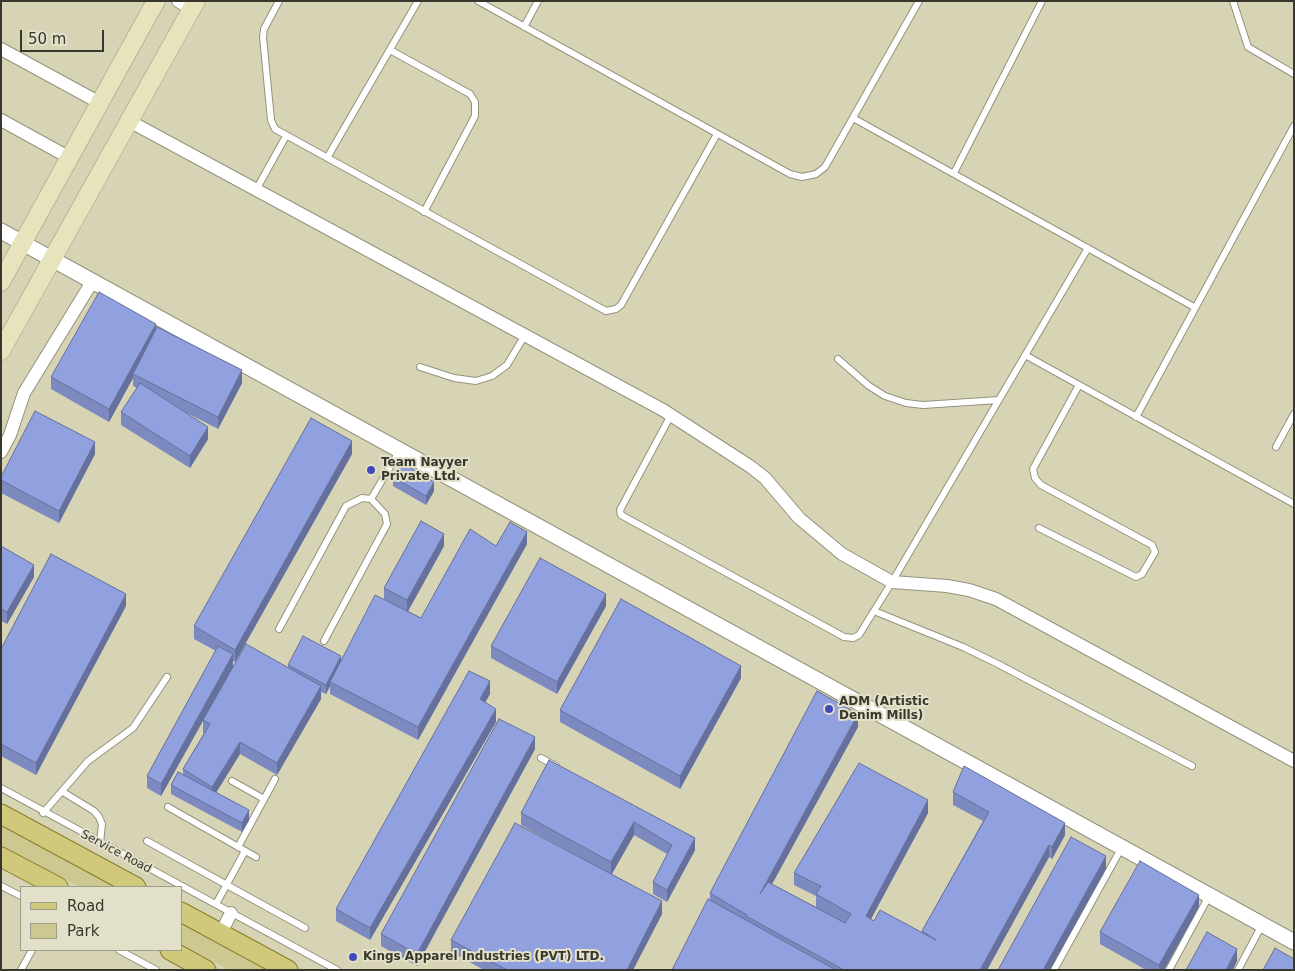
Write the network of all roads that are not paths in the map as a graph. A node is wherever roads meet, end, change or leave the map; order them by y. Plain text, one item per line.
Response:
1 (156, 1) edge
2 (279, 1) edge
3 (418, 1) edge
4 (478, 1) edge
5 (538, 1) edge
6 (919, 1) edge
7 (1042, 1) edge
8 (1233, 1) edge
9 (189, 4) edge
10 (524, 27) junction
11 (1, 49) edge
12 (390, 50) junction
13 (1294, 74) edge
14 (100, 103) junction
15 (853, 118) junction
16 (1, 120) edge
17 (131, 122) junction
18 (1294, 126) edge
19 (717, 134) junction
20 (286, 136) junction
21 (70, 158) junction
22 (327, 158) junction
23 (954, 173) junction
24 (256, 190) junction
25 (424, 212) junction
26 (1, 231) edge
27 (23, 243) junction
28 (1088, 248) junction
29 (52, 260) junction
30 (1, 282) edge
31 (92, 282) junction
32 (1194, 307) junction
33 (525, 335) junction
34 (1, 351) edge
35 (1025, 356) junction
36 (838, 359) dead end
37 (420, 367) dead end
38 (1079, 385) junction
39 (999, 400) junction
40 (1294, 414) edge
41 (671, 415) junction
42 (1136, 417) junction
43 (1276, 447) dead end
44 (400, 449) junction
45 (1, 452) edge
46 (371, 499) junction
47 (1294, 504) edge
48 (1039, 528) dead end
49 (892, 582) junction
50 (874, 611) junction
51 (279, 629) dead end
52 (324, 641) dead end
53 (167, 677) dead end
54 (542, 758) dead end
55 (1294, 761) edge
56 (1192, 766) dead end
57 (567, 772) edge
58 (275, 779) dead end
59 (232, 781) dead end
60 (1, 788) edge
61 (62, 792) junction
62 (264, 799) junction
63 (168, 807) dead end
64 (43, 813) junction
65 (1, 814) edge
66 (147, 840) dead end
67 (100, 843) junction
68 (238, 847) junction
69 (1122, 847) junction
70 (245, 851) junction
71 (1, 857) edge
72 (256, 857) dead end
73 (227, 884) junction
74 (1, 886) edge
75 (56, 886) edge
76 (134, 886) edge
77 (182, 886) edge
78 (182, 886) edge
79 (20, 896) edge
80 (1209, 896) junction
81 (216, 904) junction
82 (182, 913) edge
83 (231, 913) junction
84 (1262, 925) junction
85 (305, 928) dead end
86 (221, 933) junction
87 (1294, 942) edge
88 (32, 951) edge
89 (121, 951) edge
90 (172, 951) edge
91 (203, 969) edge
92 (22, 970) edge
93 (156, 970) edge
94 (288, 970) edge
95 (337, 970) edge
96 (1054, 970) edge
97 (1169, 970) edge
98 (1238, 970) edge

1 - 14 main road
2 - 20 lane
3 - 12 lane
4 - 10 lane
5 - 10 lane
6 - 15 lane
7 - 23 lane
8 - 13 lane
9 - 17 main road
10 - 19 lane
11 - 14 street
12 - 22 lane
12 - 25 lane
14 - 21 main road
15 - 19 lane
15 - 23 lane
16 - 21 street
17 - 24 street
17 - 29 main road
18 - 32 lane
19 - 25 lane
20 - 22 lane
20 - 24 lane
21 - 27 main road
22 - 25 lane
23 - 28 lane
24 - 33 street
26 - 27 street
27 - 29 street
27 - 30 main road
28 - 32 lane
28 - 35 lane
29 - 31 street
29 - 34 main road
31 - 44 street
31 - 45 street
32 - 42 lane
33 - 37 lane
33 - 41 street
35 - 38 lane
35 - 39 lane
36 - 39 lane
38 - 42 lane
38 - 48 lane
39 - 49 lane
40 - 43 lane
41 - 49 street
41 - 50 lane
42 - 47 lane
44 - 46 lane
44 - 69 street
46 - 51 lane
46 - 52 lane
49 - 50 lane
49 - 55 street
50 - 56 lane
53 - 61 lane
54 - 57 lane
58 - 62 lane
59 - 62 lane
60 - 64 lane, Service Road
61 - 64 lane
61 - 67 lane
62 - 68 lane
63 - 68 lane
64 - 67 lane, Service Road
65 - 76 main road
66 - 73 lane
67 - 77 lane, Service Road
68 - 70 lane
69 - 80 street
69 - 96 lane
70 - 72 lane
70 - 73 lane
71 - 75 main road
73 - 81 lane
73 - 85 lane
74 - 79 lane
78 - 81 lane, Service Road
80 - 84 street
80 - 97 lane
81 - 83 lane, Service Road
82 - 86 main road
83 - 86 street
83 - 95 lane, Service Road
84 - 87 street
84 - 98 lane
86 - 94 main road
88 - 92 lane
89 - 93 lane
90 - 91 main road

